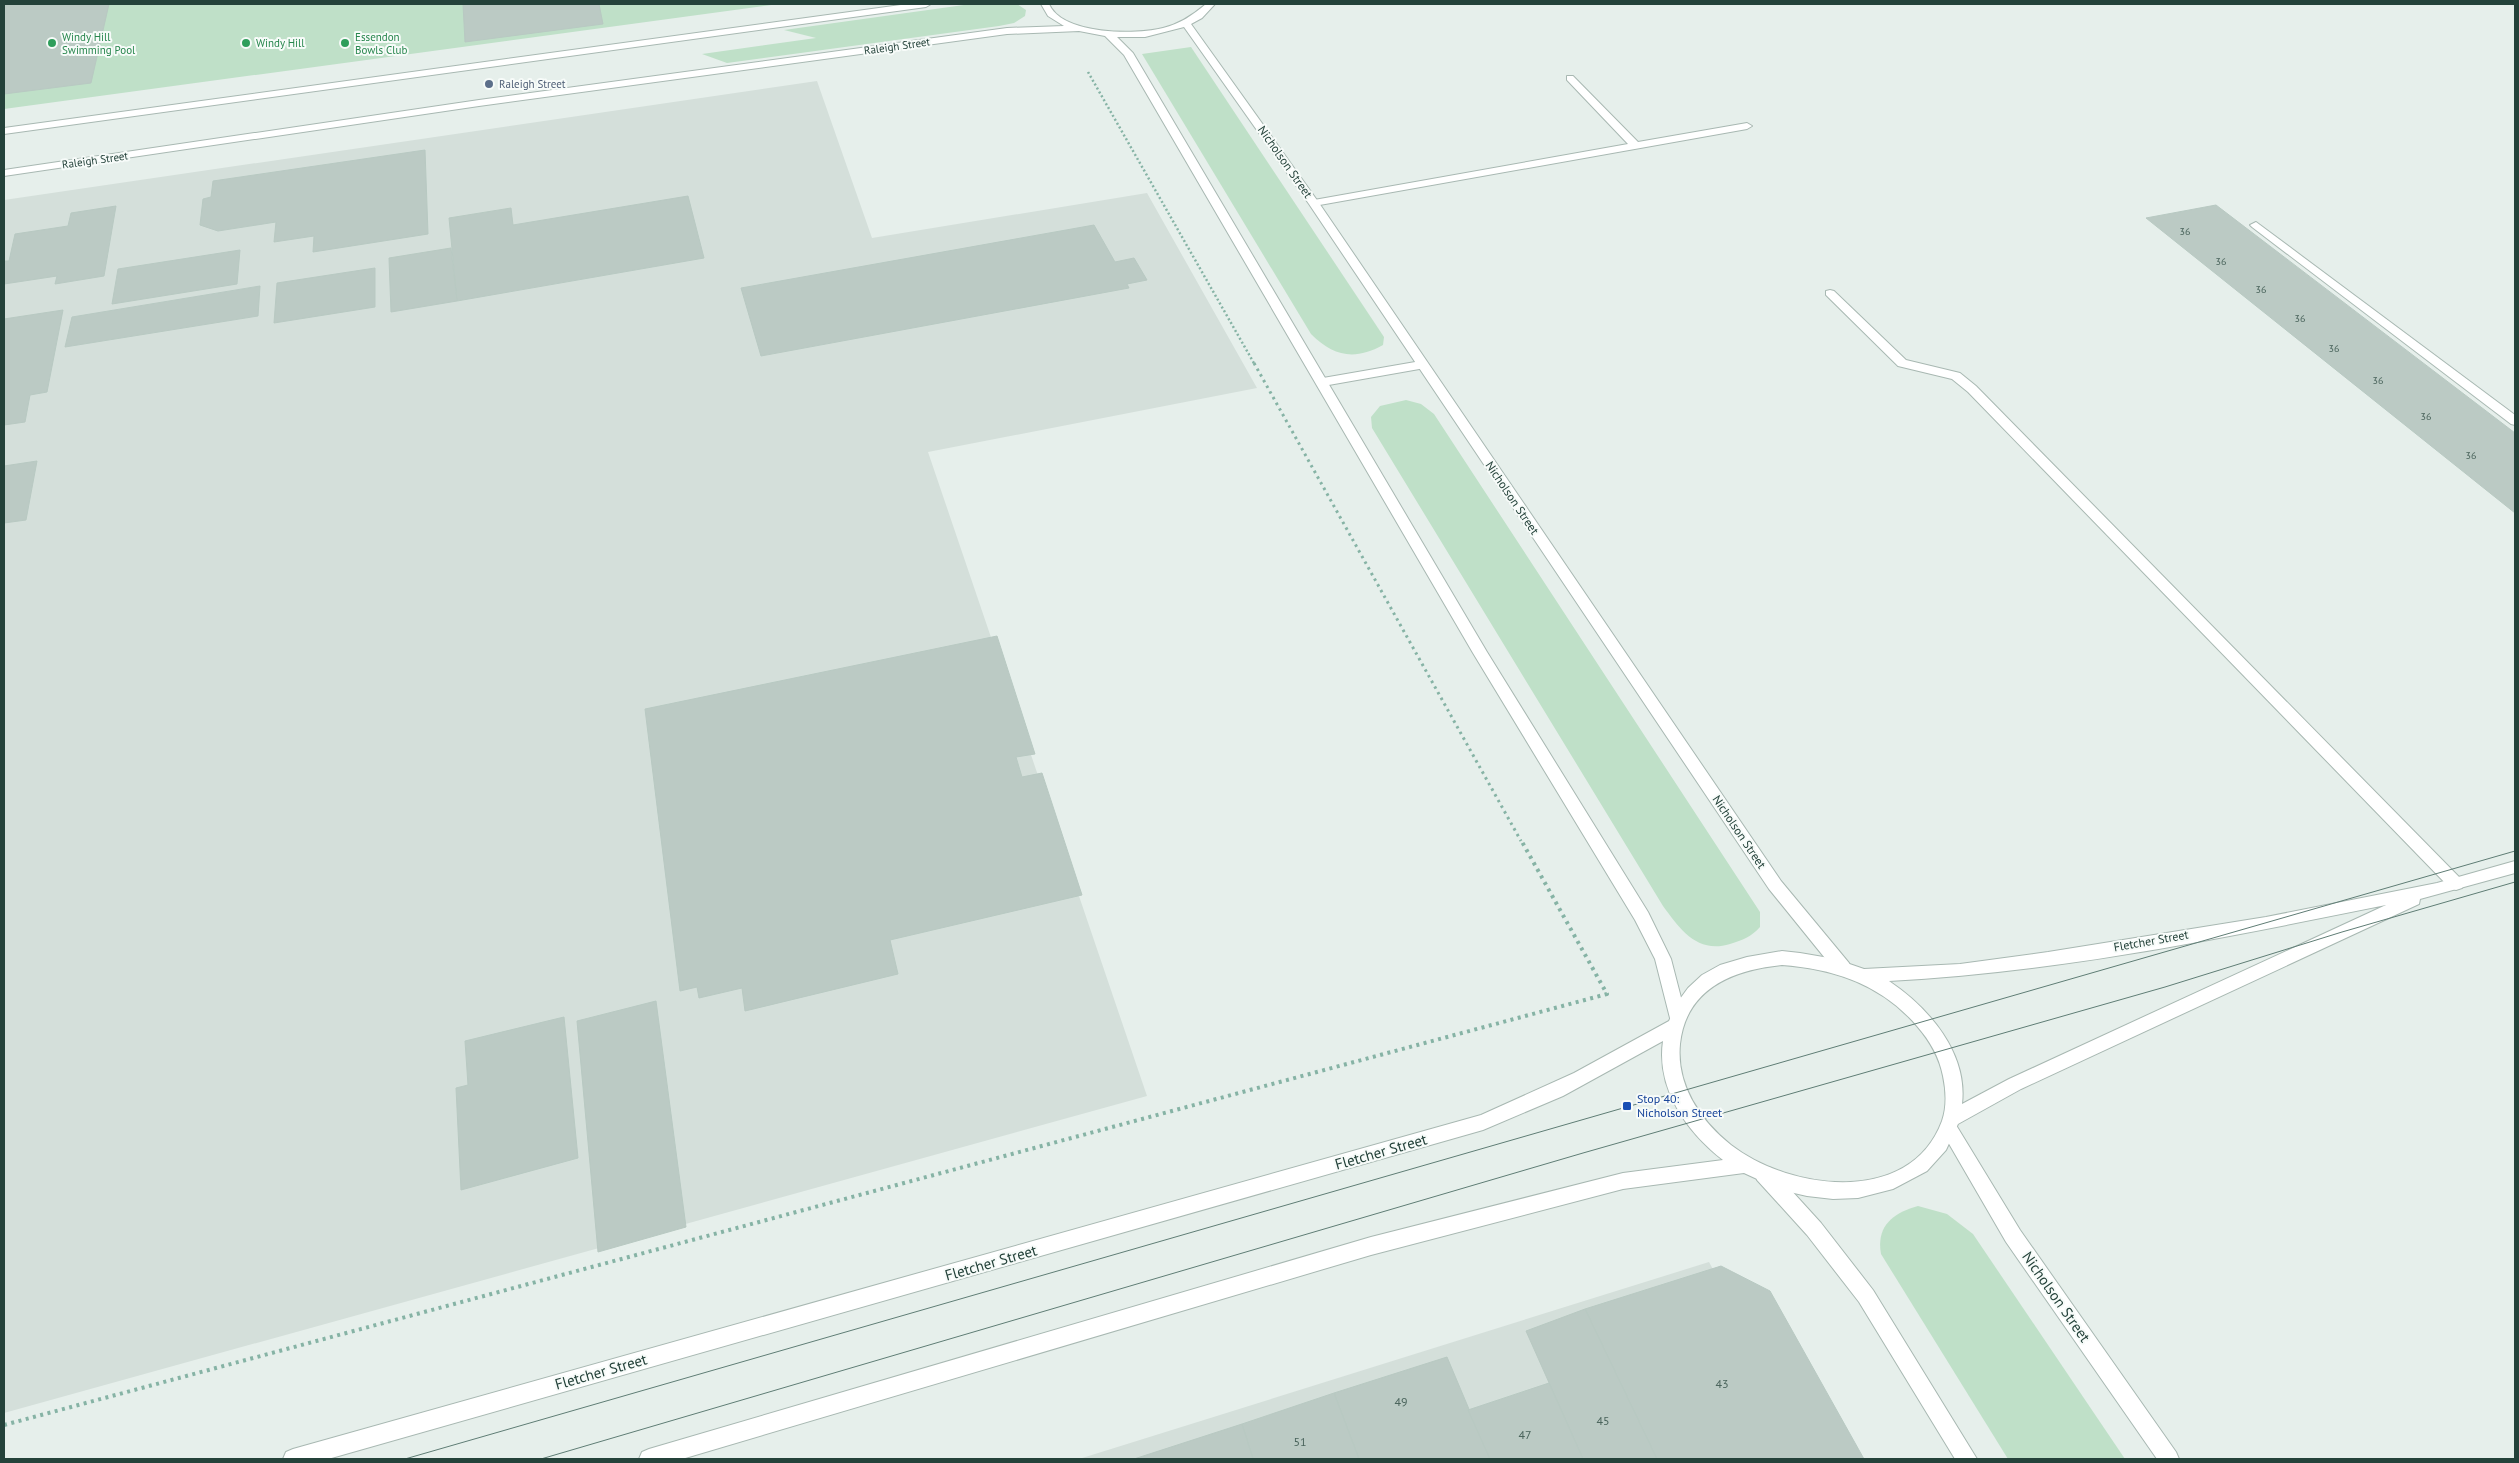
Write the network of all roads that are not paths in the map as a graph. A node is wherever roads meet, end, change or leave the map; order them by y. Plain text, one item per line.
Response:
1 (926, 4) edge
2 (1045, 4) edge
3 (1212, 4) edge
4 (1186, 23) junction
5 (1079, 28) junction
6 (1108, 34) junction
7 (1570, 78) dead end
8 (1747, 126) dead end
9 (4, 131) edge
10 (1636, 146) junction
11 (4, 174) edge
12 (1314, 203) junction
13 (2256, 225) dead end
14 (1830, 293) dead end
15 (1422, 365) junction
16 (1323, 382) junction
17 (2515, 421) edge
18 (2515, 867) edge
19 (2456, 884) junction
20 (2437, 889) junction
21 (1842, 968) junction
22 (1863, 976) junction
23 (1676, 1021) junction
24 (1951, 1124) junction
25 (1746, 1164) junction
26 (1764, 1174) junction
27 (293, 1459) edge
28 (649, 1459) edge
29 (1966, 1459) edge
30 (2169, 1459) edge

1 - 9 street
2 - 5 street
3 - 4 street
4 - 6 street
4 - 12 street, Nicholson Street
5 - 6 street
5 - 11 street, Raleigh Street
6 - 16 street
7 - 10 street
8 - 10 street
10 - 12 street
12 - 15 street, Nicholson Street
13 - 17 street
14 - 19 street
15 - 16 street
15 - 21 street, Nicholson Street
16 - 23 street
18 - 19 street, Fletcher Street
19 - 20 street, Fletcher Street
20 - 22 street, Fletcher Street
20 - 24 street, Fletcher Street
21 - 22 street
21 - 23 street
22 - 24 street
23 - 25 street
23 - 27 street, Fletcher Street
24 - 26 street
24 - 30 street, Nicholson Street
25 - 26 street
25 - 28 street
26 - 29 street

